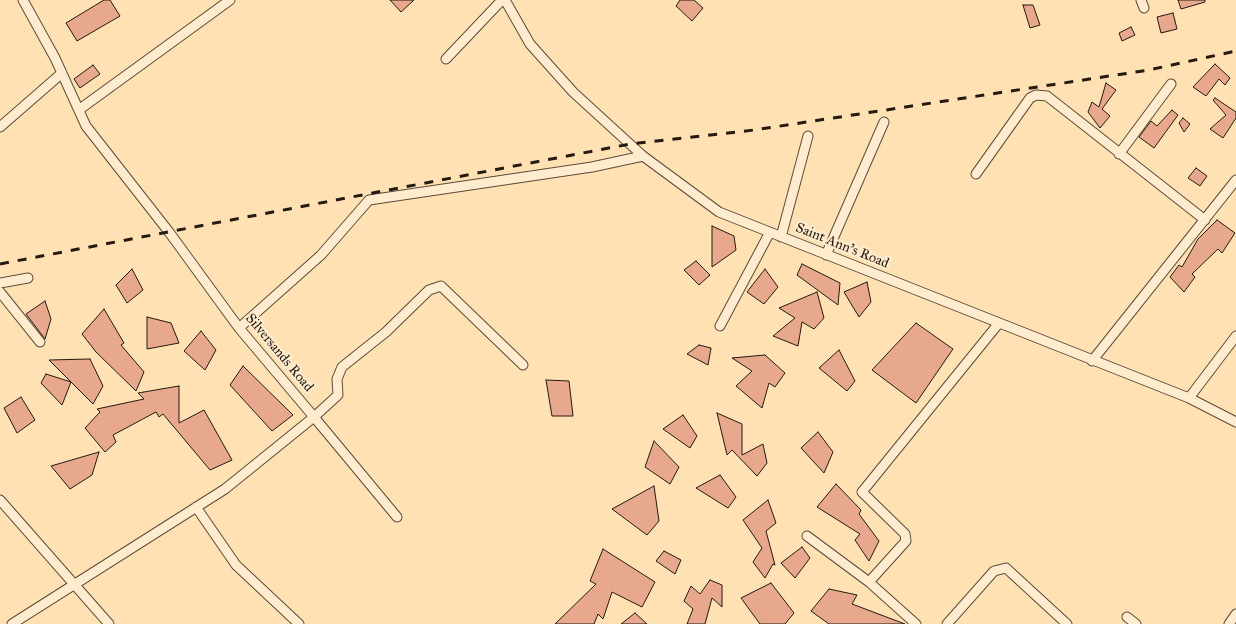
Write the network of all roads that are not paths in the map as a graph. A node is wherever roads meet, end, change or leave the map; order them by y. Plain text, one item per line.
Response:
1 (23, 0) edge
2 (230, 0) edge
3 (504, 0) edge
4 (446, 59) dead end
5 (62, 73) junction
6 (1171, 84) dead end
7 (80, 109) junction
8 (884, 122) dead end
9 (0, 127) edge
10 (808, 136) dead end
11 (1120, 154) junction
12 (644, 156) junction
13 (976, 174) dead end
14 (1236, 180) edge
15 (1206, 220) junction
16 (770, 232) junction
17 (781, 237) junction
18 (826, 255) junction
19 (28, 278) dead end
20 (0, 283) edge
21 (0, 292) edge
22 (999, 323) junction
23 (720, 326) dead end
24 (239, 328) junction
25 (1236, 336) edge
26 (40, 342) dead end
27 (1092, 361) junction
28 (523, 365) dead end
29 (1189, 398) junction
30 (314, 417) junction
31 (1236, 422) edge
32 (0, 500) edge
33 (196, 508) junction
34 (397, 517) dead end
35 (807, 536) dead end
36 (869, 582) junction
37 (74, 583) junction
38 (1236, 614) edge
39 (1127, 617) dead end
40 (12, 624) edge
41 (109, 624) edge
42 (299, 624) edge
43 (916, 624) edge
44 (947, 624) edge
45 (1066, 624) edge
46 (1136, 624) edge
47 (1229, 624) edge

1 - 5 street, Silversands Road
2 - 7 street
3 - 4 street
3 - 12 street, Saint Ann's Road
5 - 7 street, Silversands Road
5 - 9 street
6 - 11 street
7 - 24 street, Silversands Road
8 - 18 street
10 - 17 street
11 - 13 street
11 - 15 street
12 - 16 street, Saint Ann's Road
12 - 24 street
14 - 15 street
15 - 27 street
16 - 17 street, Saint Ann's Road
16 - 23 street
17 - 18 street, Saint Ann's Road
18 - 22 street, Saint Ann's Road
19 - 20 street
21 - 26 street
22 - 27 street, Saint Ann's Road
22 - 36 street
24 - 30 street, Silversands Road
25 - 29 street
27 - 29 street, Saint Ann's Road
28 - 30 street
29 - 31 street, Saint Ann's Road
30 - 33 street
30 - 34 street, Silversands Road
32 - 37 street
33 - 37 street
33 - 42 street
35 - 36 street
36 - 43 street
37 - 40 street
37 - 41 street
38 - 47 street
39 - 46 street
44 - 45 street

